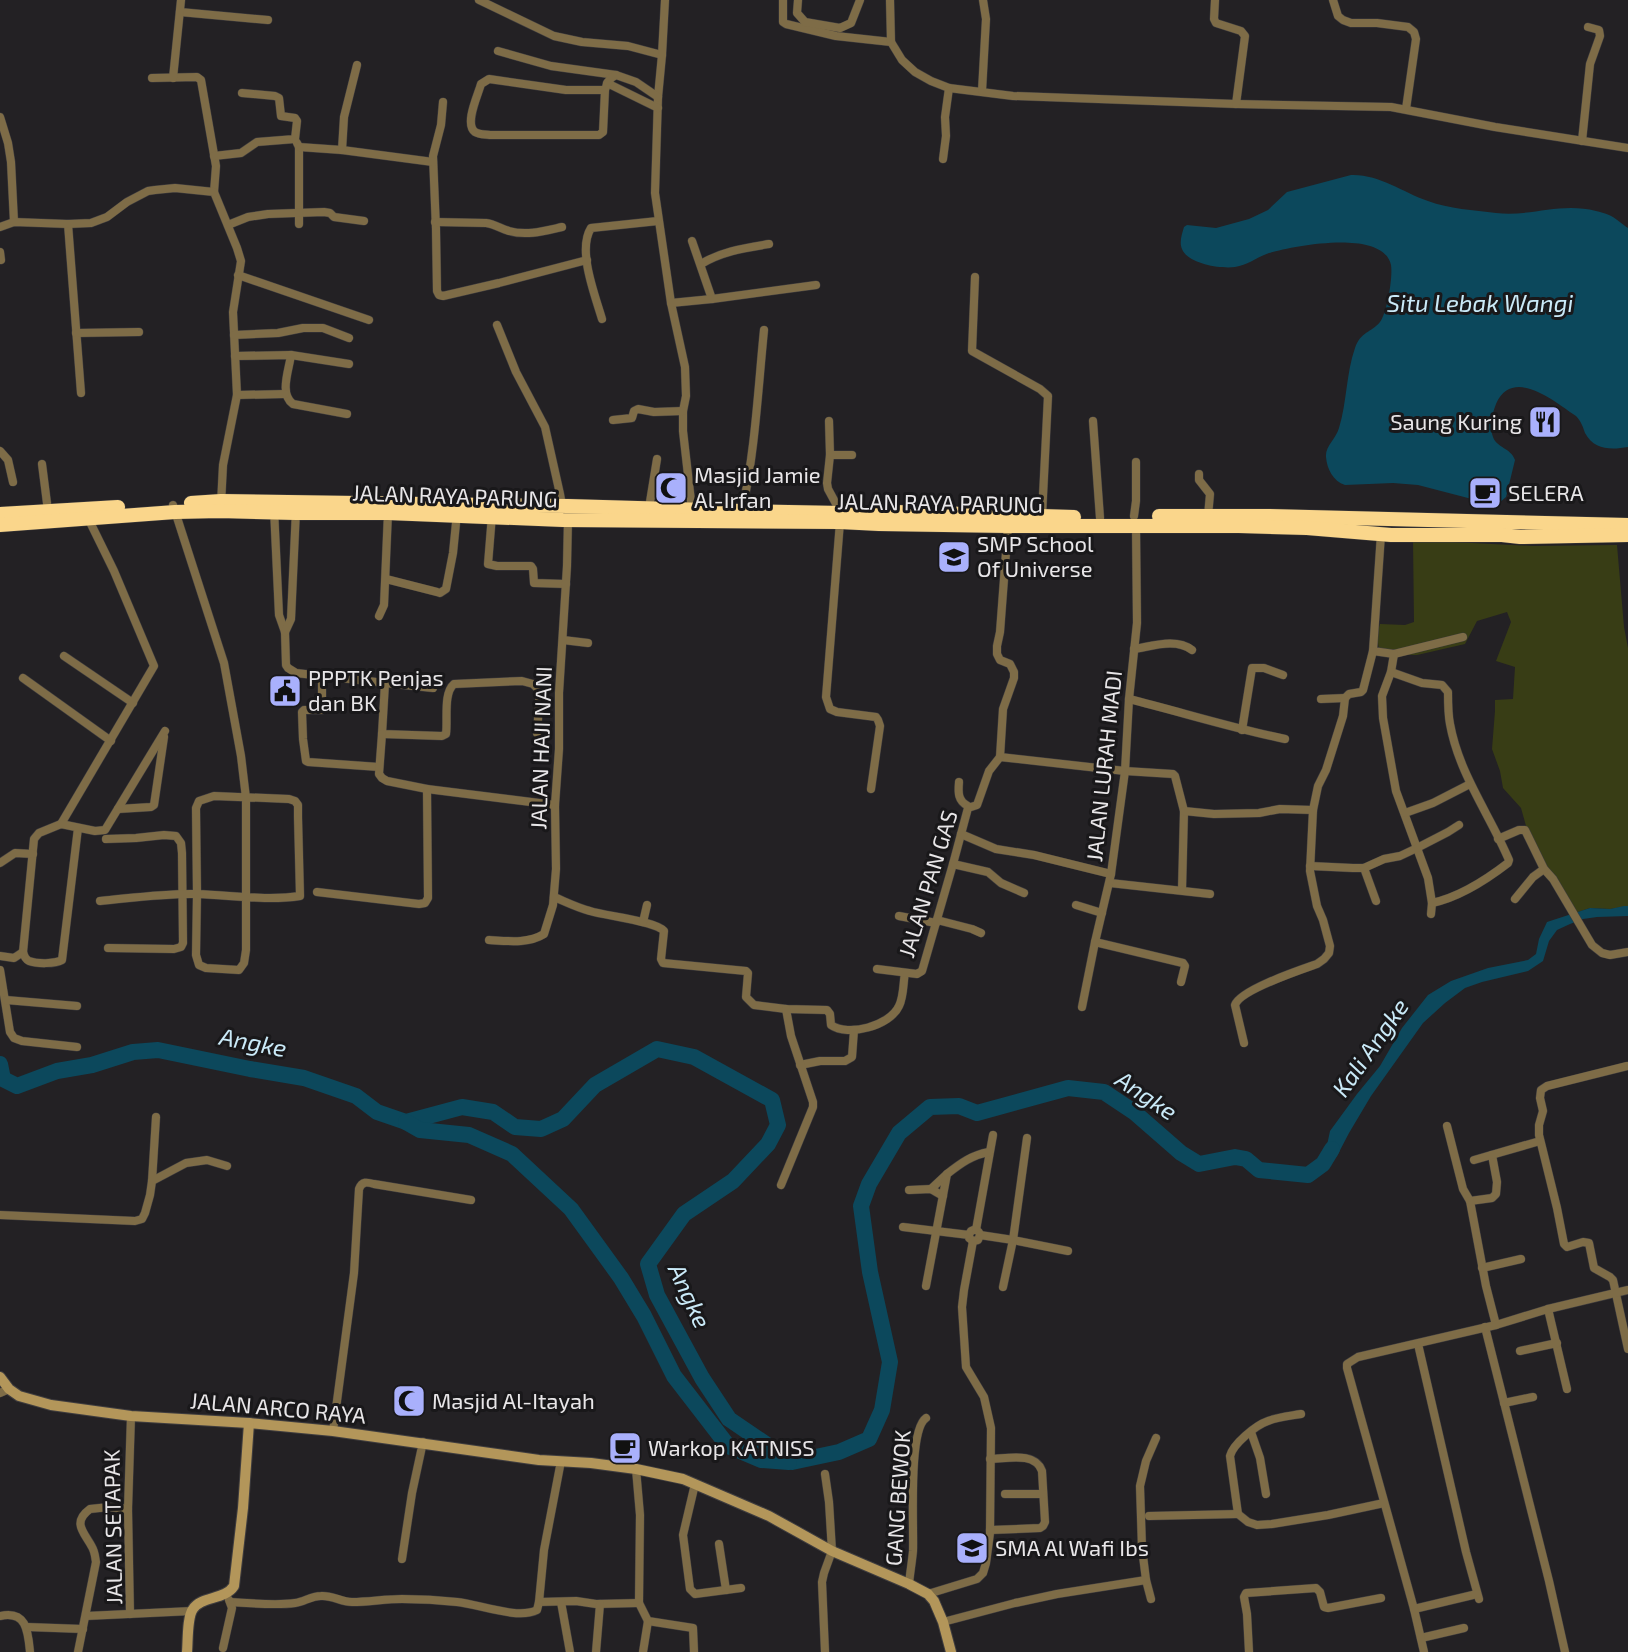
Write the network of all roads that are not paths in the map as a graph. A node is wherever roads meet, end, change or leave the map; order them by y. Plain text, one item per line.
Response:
1 (181, 0) edge
2 (665, 0) edge
3 (783, 0) edge
4 (798, 0) edge
5 (860, 0) edge
6 (890, 0) edge
7 (983, 0) edge
8 (1215, 0) edge
9 (1333, 0) edge
10 (482, 1) edge
11 (180, 12) junction
12 (268, 20) dead end
13 (1588, 27) dead end
14 (891, 42) junction
15 (498, 51) dead end
16 (662, 55) junction
17 (357, 65) dead end
18 (616, 75) junction
19 (152, 78) dead end
20 (173, 78) junction
21 (606, 87) junction
22 (949, 88) junction
23 (982, 91) junction
24 (242, 93) dead end
25 (658, 97) junction
26 (443, 102) dead end
27 (1236, 104) junction
28 (658, 108) junction
29 (1406, 109) junction
30 (0, 117) edge
31 (295, 139) junction
32 (1582, 141) junction
33 (299, 147) junction
34 (1628, 148) edge
35 (342, 150) junction
36 (214, 156) junction
37 (943, 159) dead end
38 (434, 162) junction
39 (214, 192) junction
40 (299, 213) junction
41 (364, 221) dead end
42 (658, 221) junction
43 (14, 222) junction
44 (435, 222) junction
45 (68, 224) junction
46 (300, 224) dead end
47 (228, 225) junction
48 (0, 227) edge
49 (562, 227) dead end
50 (692, 241) dead end
51 (769, 244) dead end
52 (587, 260) junction
53 (701, 264) junction
54 (238, 275) junction
55 (975, 277) dead end
56 (816, 285) dead end
57 (712, 299) junction
58 (671, 303) junction
59 (602, 319) dead end
60 (369, 320) dead end
61 (497, 325) dead end
62 (764, 330) dead end
63 (139, 332) dead end
64 (76, 333) junction
65 (234, 335) junction
66 (349, 338) dead end
67 (291, 355) junction
68 (235, 356) junction
69 (349, 364) dead end
70 (81, 393) dead end
71 (285, 394) junction
72 (237, 395) junction
73 (683, 411) junction
74 (347, 414) dead end
75 (613, 420) dead end
76 (829, 421) dead end
77 (1093, 421) dead end
78 (0, 451) edge
79 (830, 455) junction
80 (852, 455) dead end
81 (657, 459) dead end
82 (1136, 462) dead end
83 (42, 464) dead end
84 (1199, 474) dead end
85 (13, 482) dead end
86 (221, 506) junction
87 (274, 507) junction
88 (174, 508) junction
89 (295, 508) junction
90 (649, 508) junction
91 (48, 510) junction
92 (457, 510) junction
93 (566, 510) junction
94 (692, 510) junction
95 (493, 511) junction
96 (742, 511) junction
97 (388, 513) junction
98 (1042, 516) junction
99 (1208, 516) junction
100 (841, 517) junction
101 (88, 518) junction
102 (1100, 518) junction
103 (6, 519) edge
104 (1135, 521) junction
105 (1239, 521) junction
106 (1628, 525) edge
107 (1008, 526) junction
108 (1381, 534) junction
109 (1628, 536) edge
110 (386, 579) junction
111 (566, 584) junction
112 (279, 598) junction
113 (292, 600) junction
114 (379, 616) dead end
115 (285, 632) junction
116 (1463, 637) dead end
117 (563, 640) junction
118 (588, 643) dead end
119 (1134, 649) junction
120 (1192, 650) dead end
121 (1373, 651) junction
122 (1394, 654) junction
123 (64, 656) dead end
124 (1391, 672) junction
125 (1283, 675) dead end
126 (322, 677) junction
127 (23, 678) dead end
128 (385, 683) junction
129 (433, 688) dead end
130 (1345, 698) junction
131 (1129, 699) junction
132 (1321, 699) dead end
133 (133, 703) junction
134 (1242, 730) junction
135 (537, 733) dead end
136 (382, 734) junction
137 (1285, 739) dead end
138 (111, 741) junction
139 (1000, 758) junction
140 (379, 767) junction
141 (1125, 771) junction
142 (959, 782) dead end
143 (1470, 784) junction
144 (427, 789) junction
145 (872, 789) dead end
146 (246, 798) junction
147 (1109, 799) dead end
148 (1120, 801) junction
149 (555, 805) junction
150 (968, 806) junction
151 (118, 809) junction
152 (1313, 810) junction
153 (1184, 811) junction
154 (1405, 813) junction
155 (62, 824) junction
156 (1459, 825) dead end
157 (78, 828) junction
158 (962, 834) junction
159 (106, 839) dead end
160 (1498, 839) junction
161 (1417, 848) junction
162 (33, 854) junction
163 (0, 863) edge
164 (953, 864) junction
165 (1311, 866) junction
166 (1364, 867) junction
167 (1544, 869) junction
168 (1110, 879) junction
169 (1182, 890) junction
170 (317, 892) dead end
171 (1024, 893) dead end
172 (182, 894) junction
173 (197, 894) junction
174 (1209, 894) dead end
175 (246, 897) junction
176 (554, 897) junction
177 (1515, 899) dead end
178 (100, 901) dead end
179 (1376, 901) dead end
180 (1432, 903) junction
181 (647, 905) dead end
182 (1076, 905) dead end
183 (1102, 913) junction
184 (1431, 914) dead end
185 (899, 916) dead end
186 (643, 922) junction
187 (937, 922) junction
188 (981, 933) dead end
189 (489, 940) dead end
190 (1095, 942) junction
191 (108, 948) dead end
192 (23, 952) junction
193 (1628, 952) edge
194 (0, 956) edge
195 (877, 969) dead end
196 (0, 970) edge
197 (905, 973) junction
198 (1181, 982) dead end
199 (6, 1000) junction
200 (77, 1006) dead end
201 (1082, 1007) dead end
202 (786, 1009) junction
203 (854, 1030) junction
204 (1244, 1043) dead end
205 (77, 1047) dead end
206 (800, 1065) junction
207 (1627, 1066) edge
208 (156, 1117) dead end
209 (1448, 1126) dead end
210 (993, 1135) dead end
211 (1028, 1138) dead end
212 (1540, 1141) junction
213 (989, 1152) junction
214 (1492, 1155) junction
215 (1473, 1160) dead end
216 (227, 1166) dead end
217 (947, 1174) junction
218 (152, 1180) junction
219 (781, 1185) dead end
220 (931, 1189) junction
221 (909, 1190) dead end
222 (943, 1196) junction
223 (471, 1200) dead end
224 (1470, 1201) junction
225 (0, 1215) edge
226 (903, 1227) dead end
227 (937, 1231) junction
228 (974, 1235) junction
229 (1013, 1240) junction
230 (1068, 1251) dead end
231 (1521, 1259) dead end
232 (1482, 1268) junction
233 (926, 1286) dead end
234 (1003, 1287) dead end
235 (1628, 1290) edge
236 (1615, 1293) junction
237 (1548, 1309) junction
238 (1496, 1325) junction
239 (1485, 1327) junction
240 (1557, 1343) junction
241 (1418, 1344) junction
242 (1628, 1349) edge
243 (1520, 1351) dead end
244 (0, 1377) edge
245 (1568, 1389) dead end
246 (4, 1391) edge
247 (1533, 1397) dead end
248 (1504, 1403) junction
249 (1301, 1413) dead end
250 (131, 1416) junction
251 (926, 1418) dead end
252 (249, 1423) junction
253 (333, 1431) junction
254 (1251, 1432) junction
255 (1156, 1438) dead end
256 (423, 1443) junction
257 (990, 1460) junction
258 (561, 1461) junction
259 (636, 1469) junction
260 (825, 1474) dead end
261 (695, 1484) junction
262 (1005, 1494) dead end
263 (1043, 1494) junction
264 (1266, 1494) dead end
265 (1384, 1503) junction
266 (128, 1509) junction
267 (1238, 1514) junction
268 (1149, 1516) dead end
269 (990, 1530) junction
270 (719, 1544) dead end
271 (832, 1551) junction
272 (402, 1559) dead end
273 (1146, 1580) junction
274 (909, 1584) junction
275 (741, 1588) dead end
276 (726, 1590) junction
277 (928, 1594) junction
278 (228, 1598) junction
279 (1381, 1598) dead end
280 (1151, 1599) dead end
281 (539, 1602) junction
282 (561, 1602) junction
283 (639, 1602) junction
284 (600, 1604) junction
285 (1414, 1610) junction
286 (192, 1611) junction
287 (130, 1614) junction
288 (0, 1616) edge
289 (86, 1616) junction
290 (648, 1621) junction
291 (943, 1622) junction
292 (27, 1627) junction
293 (1464, 1628) dead end
294 (83, 1629) junction
295 (1421, 1638) junction
296 (223, 1648) dead end
297 (30, 1652) edge
298 (78, 1652) edge
299 (187, 1652) edge
300 (570, 1652) edge
301 (596, 1652) edge
302 (643, 1652) edge
303 (694, 1652) edge
304 (825, 1652) edge
305 (951, 1652) edge
306 (1249, 1652) edge
307 (1424, 1652) edge
308 (1565, 1652) edge

1 - 11 street
2 - 16 street
3 - 14 street
4 - 5 street
6 - 14 street
7 - 23 street
8 - 27 street
9 - 29 street
10 - 16 street
11 - 12 street
11 - 20 street
13 - 32 street
14 - 22 street
15 - 18 street
16 - 25 street
17 - 35 street
18 - 21 street
18 - 25 street
19 - 20 street
20 - 36 street
21 - 21 street
21 - 28 street
22 - 23 street
22 - 37 street
23 - 27 street
24 - 31 street
25 - 28 street
26 - 38 street
27 - 29 street
28 - 42 street
29 - 32 street
30 - 43 street
31 - 33 street
31 - 36 street
32 - 34 street
33 - 35 street
33 - 40 street
35 - 38 street
36 - 39 street
38 - 44 street
39 - 45 street
39 - 47 street
40 - 41 street
40 - 46 street
40 - 47 street
42 - 52 street
42 - 58 street
43 - 45 street
43 - 48 street
44 - 49 street
44 - 52 street
45 - 64 street
47 - 54 street
50 - 53 street
51 - 53 street
52 - 59 street
53 - 57 street
54 - 60 street
54 - 65 street
55 - 98 street
56 - 57 street
57 - 58 street
58 - 73 street
61 - 93 street, JALAN HAJI NANI
62 - 96 street
63 - 64 street
64 - 70 street
65 - 66 street
65 - 68 street
67 - 68 street
67 - 69 street
67 - 71 street
68 - 72 street
71 - 72 street
71 - 74 street
72 - 86 street
73 - 75 street
73 - 94 street
76 - 79 street
77 - 102 street
78 - 85 street
79 - 80 street
79 - 100 street
81 - 90 street
82 - 104 street, JALAN LURAH MADI
83 - 91 street
84 - 99 street
86 - 87 highway, JALAN RAYA PARUNG
86 - 88 highway, JALAN RAYA PARUNG
87 - 89 highway, JALAN RAYA PARUNG
87 - 112 street
88 - 91 highway, JALAN RAYA PARUNG
88 - 101 highway, JALAN RAYA PARUNG
88 - 146 street
89 - 92 highway, JALAN RAYA PARUNG
89 - 97 highway, JALAN RAYA PARUNG
89 - 113 street
90 - 93 highway, JALAN RAYA PARUNG
90 - 94 highway, JALAN RAYA PARUNG
91 - 103 highway, JALAN RAYA PARUNG
92 - 95 highway, JALAN RAYA PARUNG
92 - 97 highway, JALAN RAYA PARUNG
92 - 110 street
93 - 95 highway, JALAN RAYA PARUNG
93 - 100 highway, JALAN RAYA PARUNG
93 - 111 street, JALAN HAJI NANI
94 - 96 highway, JALAN RAYA PARUNG
95 - 111 street
96 - 100 highway, JALAN RAYA PARUNG
97 - 110 street
98 - 100 highway, JALAN RAYA PARUNG
98 - 102 highway, JALAN RAYA PARUNG
99 - 104 highway, JALAN RAYA PARUNG
99 - 105 highway, JALAN RAYA PARUNG
100 - 107 highway, JALAN RAYA PARUNG
100 - 145 street
101 - 103 highway, JALAN RAYA PARUNG
101 - 133 street
102 - 104 highway, JALAN RAYA PARUNG
104 - 105 highway, JALAN RAYA PARUNG
104 - 107 highway, JALAN RAYA PARUNG
104 - 119 street, JALAN LURAH MADI
105 - 106 highway, JALAN RAYA PARUNG
105 - 108 highway, JALAN RAYA PARUNG
107 - 139 street, JALAN PAN GAS
108 - 109 highway, JALAN RAYA PARUNG
108 - 121 street
110 - 114 street
111 - 117 street, JALAN HAJI NANI
112 - 113 street
112 - 115 street
113 - 115 street
115 - 126 street
116 - 122 street
117 - 118 street
117 - 149 street, JALAN HAJI NANI
119 - 120 street
119 - 131 street, JALAN LURAH MADI
121 - 122 street
121 - 130 street
122 - 124 street
123 - 133 street
124 - 143 street
124 - 154 street
125 - 134 street
126 - 128 street
126 - 140 street
127 - 138 street
128 - 129 street
128 - 136 street
130 - 132 street
130 - 152 street
131 - 134 street
131 - 141 street, JALAN LURAH MADI
133 - 138 street
134 - 137 street
135 - 136 street
136 - 140 street
138 - 155 street
139 - 141 street
139 - 150 street, JALAN PAN GAS
140 - 144 street
141 - 148 street, JALAN LURAH MADI
141 - 153 street
142 - 150 street
143 - 154 street
143 - 160 street
144 - 149 street
144 - 170 street
146 - 173 street
146 - 175 street
146 - 175 street
147 - 148 street
148 - 168 street, JALAN LURAH MADI
149 - 176 street, JALAN HAJI NANI
150 - 158 street, JALAN PAN GAS
151 - 151 street
151 - 157 street
152 - 153 street
152 - 165 street
153 - 169 street
154 - 161 street
155 - 157 street
155 - 162 street
156 - 161 street
157 - 192 street
158 - 164 street, JALAN PAN GAS
158 - 168 street
159 - 172 street
160 - 167 street
160 - 180 street
161 - 166 street
161 - 180 street
162 - 163 street
162 - 192 street
164 - 171 street
164 - 187 street, JALAN PAN GAS
165 - 166 street
165 - 204 street
166 - 179 street
167 - 177 street
167 - 193 street
168 - 169 street
168 - 183 street, JALAN LURAH MADI
169 - 174 street
172 - 173 street
172 - 178 street
172 - 191 street
173 - 175 street
173 - 175 street
176 - 186 street
176 - 189 street, JALAN HAJI NANI
180 - 184 street
181 - 186 street
182 - 183 street
183 - 190 street, JALAN LURAH MADI
185 - 187 street
186 - 202 street
187 - 188 street
187 - 197 street, JALAN PAN GAS
190 - 198 street
190 - 201 street, JALAN LURAH MADI
192 - 194 street
195 - 197 street, JALAN PAN GAS
196 - 199 street
197 - 203 street, JALAN PAN GAS
199 - 200 street
199 - 205 street
202 - 203 street
202 - 206 street
203 - 206 street
206 - 219 street
207 - 212 street
208 - 218 street
209 - 224 street
210 - 213 street
211 - 229 street
212 - 214 street
212 - 236 street
213 - 217 street
213 - 228 street
214 - 215 street
214 - 224 street
216 - 218 street
217 - 220 street
217 - 222 street
218 - 225 street
220 - 221 street
220 - 222 street
222 - 227 street
223 - 253 street
224 - 232 street
226 - 227 street
227 - 228 street
227 - 233 street
228 - 229 street
228 - 257 street
229 - 230 street
229 - 234 street
231 - 232 street
232 - 238 street
235 - 236 street
236 - 237 street
236 - 242 street
237 - 238 street
237 - 240 street
238 - 239 street
239 - 241 street
239 - 248 street
240 - 243 street
240 - 245 street
241 - 265 street
241 - 285 street
244 - 246 main road, JALAN ARCO RAYA
246 - 250 main road, JALAN ARCO RAYA
247 - 248 street
248 - 308 street
249 - 254 street
250 - 252 main road, JALAN ARCO RAYA
250 - 266 street, JALAN SETAPAK
251 - 274 street, GANG BEWOK
252 - 253 main road, JALAN ARCO RAYA
252 - 278 main road
253 - 256 main road, JALAN ARCO RAYA
254 - 264 street
254 - 267 street
255 - 273 street
256 - 258 main road, JALAN ARCO RAYA
256 - 272 street
257 - 263 street
257 - 269 street
258 - 259 main road, JALAN ARCO RAYA
258 - 281 street
259 - 261 main road, JALAN ARCO RAYA
259 - 283 street
260 - 271 street
261 - 271 main road, JALAN ARCO RAYA
261 - 276 street
262 - 263 street
263 - 269 street
265 - 267 street
265 - 285 street
266 - 287 street, JALAN SETAPAK
266 - 289 street
267 - 268 street
269 - 277 street
270 - 276 street
271 - 274 main road, JALAN ARCO RAYA
271 - 304 street
273 - 280 street
273 - 291 street
274 - 277 main road, JALAN ARCO RAYA
275 - 276 street
277 - 291 main road
278 - 281 street
278 - 286 main road
278 - 296 street
279 - 306 street
281 - 282 street
282 - 284 street
282 - 300 street
283 - 284 street
283 - 290 street
284 - 301 street
285 - 295 street
286 - 287 street, JALAN SETAPAK
286 - 299 main road
287 - 289 street
288 - 292 street
289 - 294 street
290 - 302 street
290 - 303 street
291 - 305 main road
292 - 294 street
292 - 297 street
293 - 295 street
294 - 298 street
295 - 307 street

